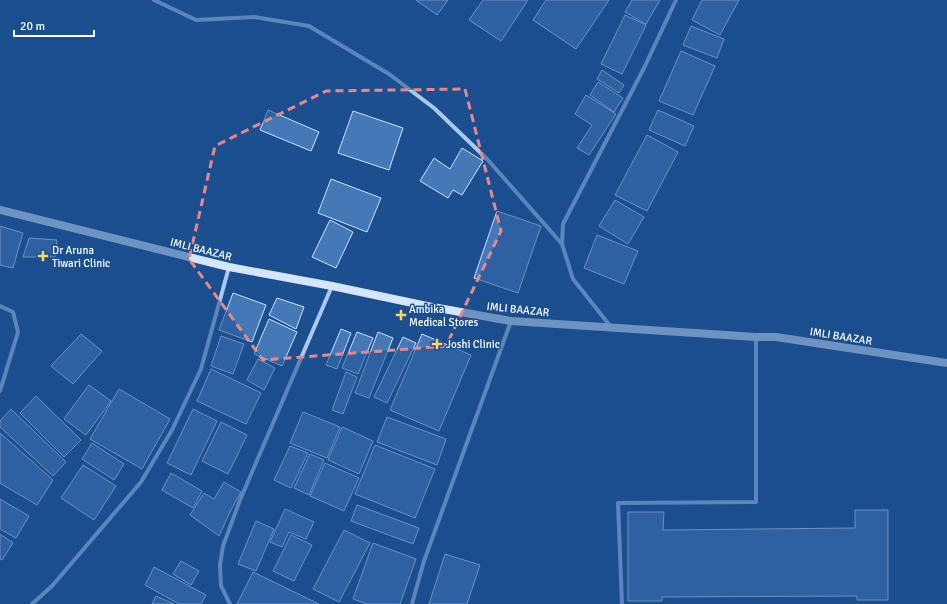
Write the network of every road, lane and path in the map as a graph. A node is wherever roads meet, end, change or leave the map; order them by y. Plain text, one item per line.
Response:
1 (154, 0) edge
2 (676, 0) edge
3 (0, 210) edge
4 (562, 244) junction
5 (229, 267) junction
6 (332, 286) junction
7 (0, 306) edge
8 (511, 321) junction
9 (611, 328) junction
10 (756, 337) junction
11 (947, 363) edge
12 (0, 391) edge
13 (32, 604) edge
14 (230, 604) edge
15 (412, 604) edge
16 (622, 604) edge

1 - 4 street
2 - 4 street
3 - 5 main road, IMLI BAAZAR
4 - 9 street
5 - 6 main road, IMLI BAAZAR
5 - 13 street
6 - 8 main road, IMLI BAAZAR
6 - 14 street
7 - 12 street
8 - 9 main road, IMLI BAAZAR
8 - 15 street
9 - 10 main road, IMLI BAAZAR
10 - 11 main road, IMLI BAAZAR
10 - 16 street

